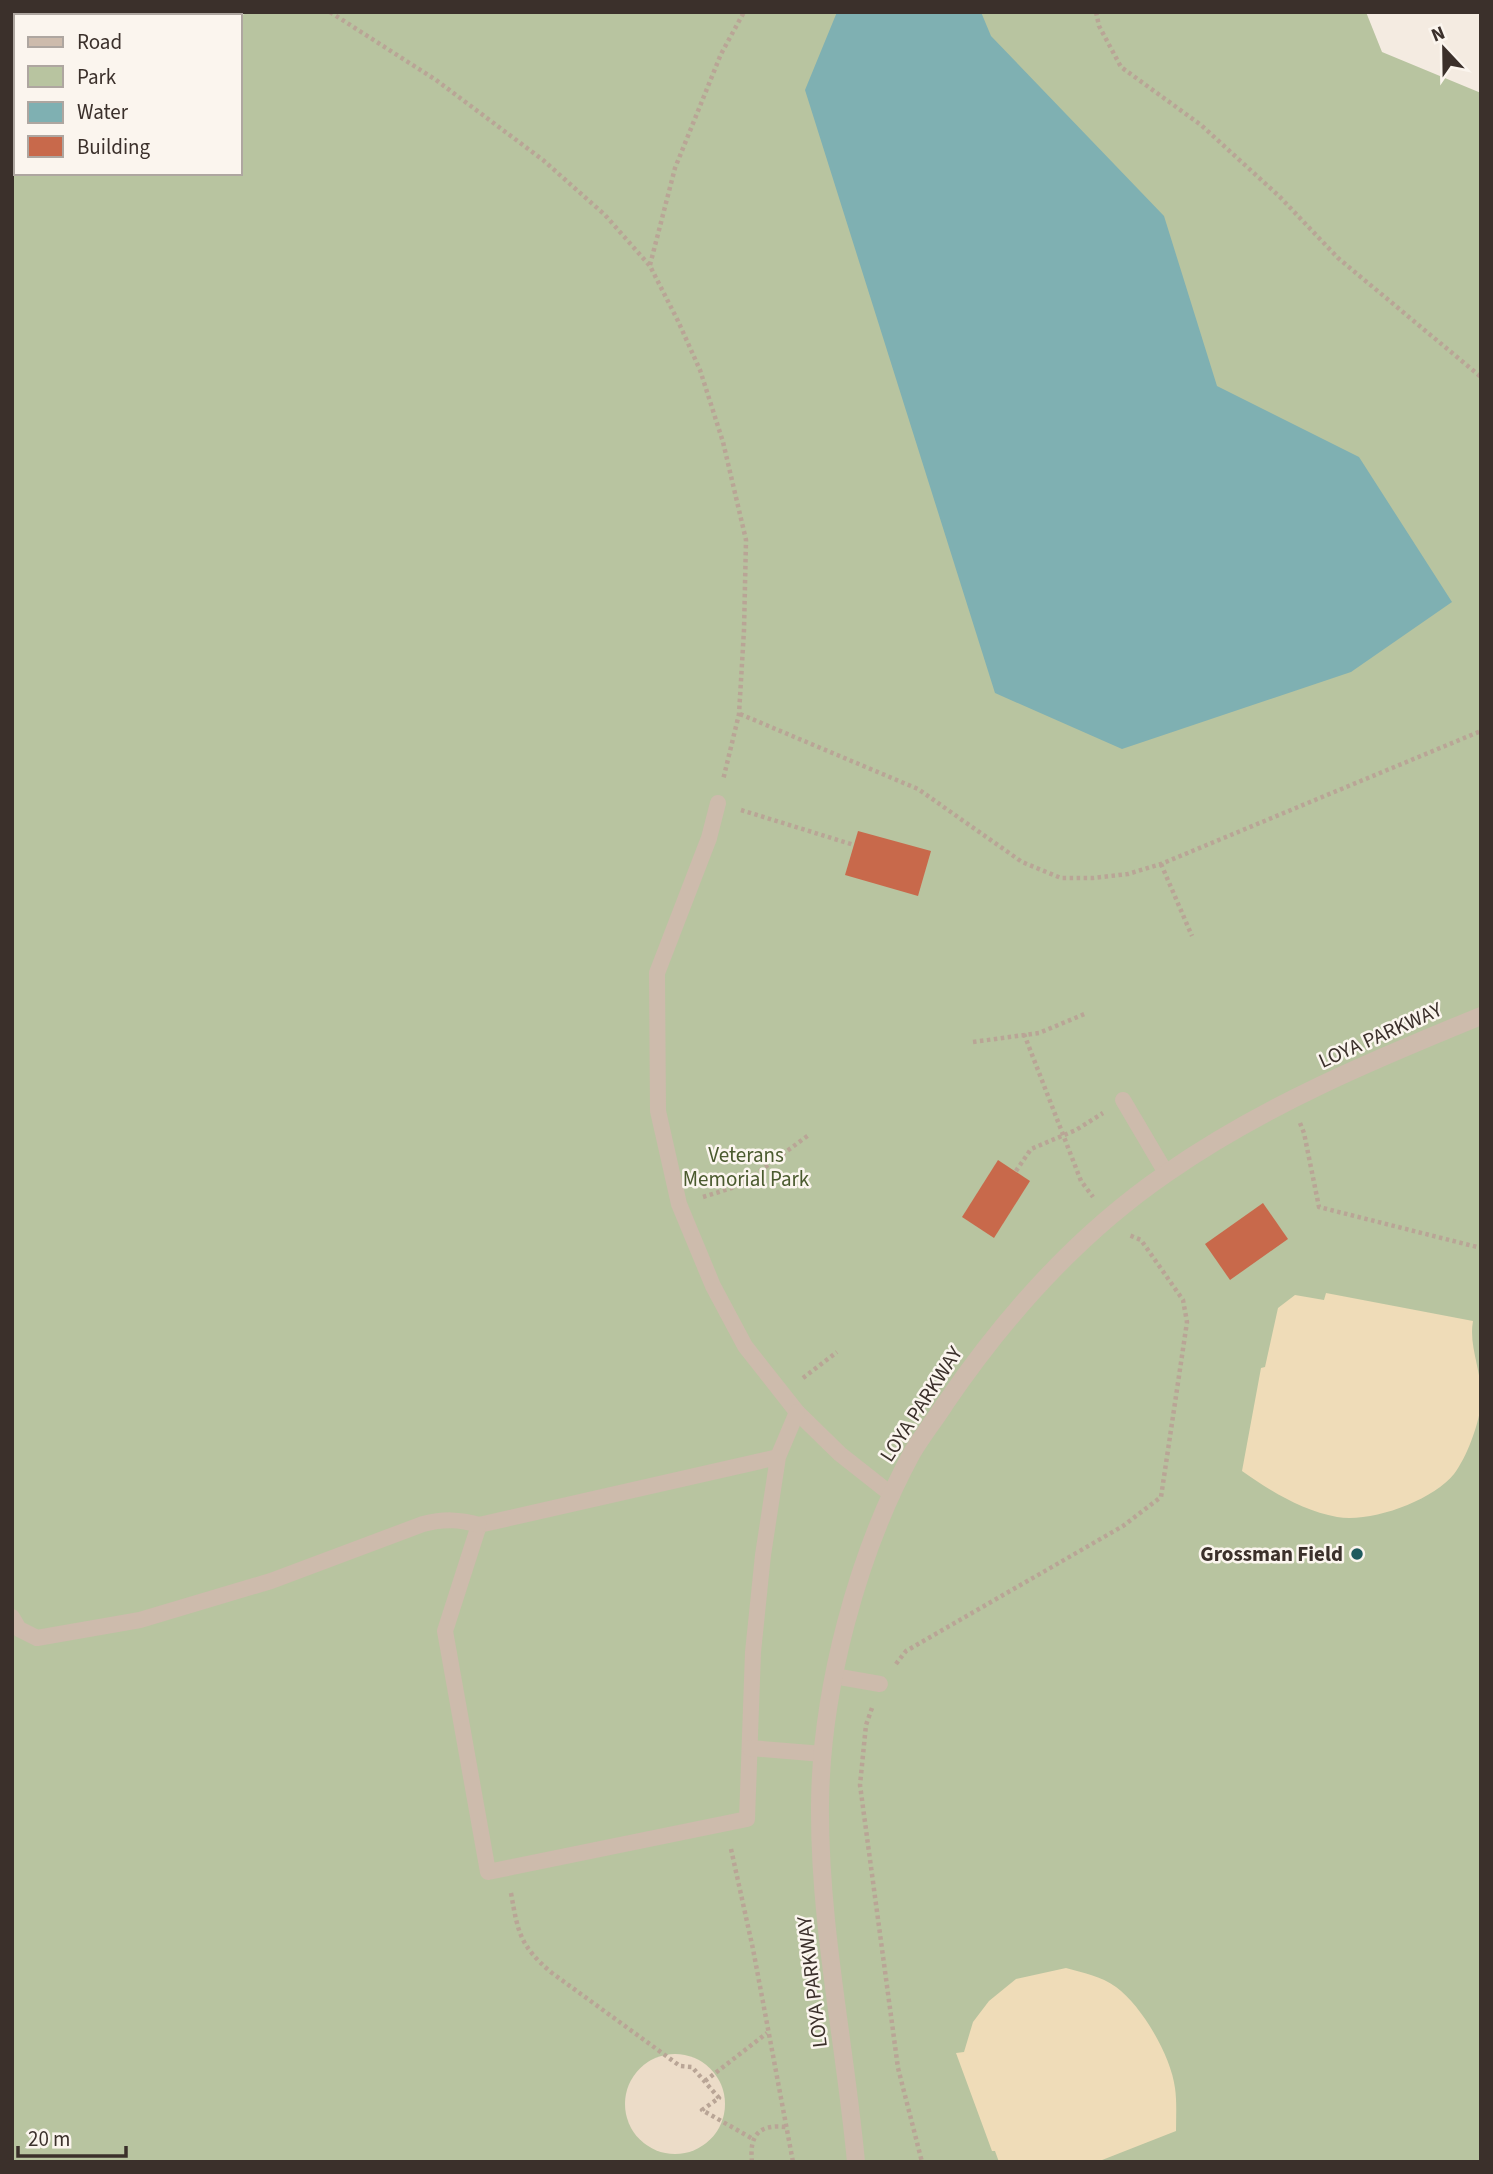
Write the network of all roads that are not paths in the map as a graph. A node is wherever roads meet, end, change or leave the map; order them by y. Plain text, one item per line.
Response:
1 (718, 803) road end
2 (1481, 1016) edge
3 (1123, 1100) dead end
4 (1166, 1173) junction
5 (797, 1412) junction
6 (778, 1457) junction
7 (892, 1495) junction
8 (479, 1525) junction
9 (12, 1616) edge
10 (834, 1676) junction
11 (880, 1684) road end
12 (750, 1748) junction
13 (823, 1754) junction
14 (856, 2162) edge

1 - 5 lane
2 - 4 street, LOYA PARKWAY
3 - 4 lane
4 - 7 street, LOYA PARKWAY
5 - 6 lane
5 - 7 lane
6 - 8 lane
6 - 12 lane
7 - 10 street, LOYA PARKWAY
8 - 9 lane
8 - 12 lane
10 - 11 lane
10 - 13 street, LOYA PARKWAY
12 - 13 lane
13 - 14 street, LOYA PARKWAY

